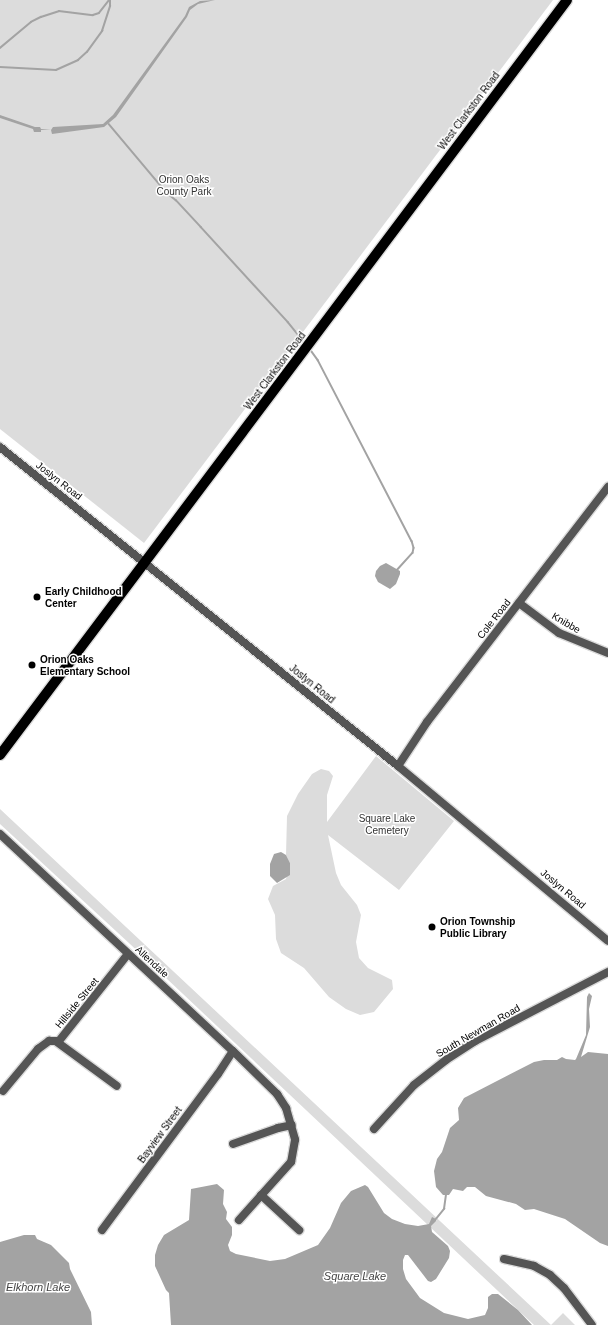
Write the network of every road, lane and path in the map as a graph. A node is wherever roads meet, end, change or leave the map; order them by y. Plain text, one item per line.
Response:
1 (568, 0) edge
2 (0, 447) edge
3 (608, 487) edge
4 (145, 562) junction
5 (519, 603) junction
6 (608, 653) edge
7 (0, 755) edge
8 (398, 766) junction
9 (0, 834) edge
10 (608, 940) edge
11 (128, 954) junction
12 (608, 972) edge
13 (57, 1042) junction
14 (232, 1051) junction
15 (117, 1086) dead end
16 (3, 1091) dead end
17 (292, 1125) junction
18 (374, 1129) dead end
19 (233, 1144) dead end
20 (261, 1195) junction
21 (239, 1220) dead end
22 (102, 1230) dead end
23 (299, 1230) dead end
24 (504, 1259) dead end
25 (592, 1325) edge

1 - 4 main road, West Clarkston Road
2 - 4 street, Joslyn Road
3 - 5 street, Cole Road
4 - 7 main road, West Clarkston Road
4 - 8 street, Joslyn Road
5 - 6 street, Knibbe
5 - 8 street, Cole Road
8 - 10 street, Joslyn Road
9 - 11 street, Allendale
11 - 13 street, Hillside Street
11 - 14 street, Allendale
12 - 18 street, South Newman Road
13 - 15 street
13 - 16 street, Hillside Street
14 - 17 street, Allendale
14 - 22 street, Bayview Street
17 - 19 street
17 - 20 street, Allendale
20 - 21 street, Allendale
20 - 23 street
24 - 25 street

